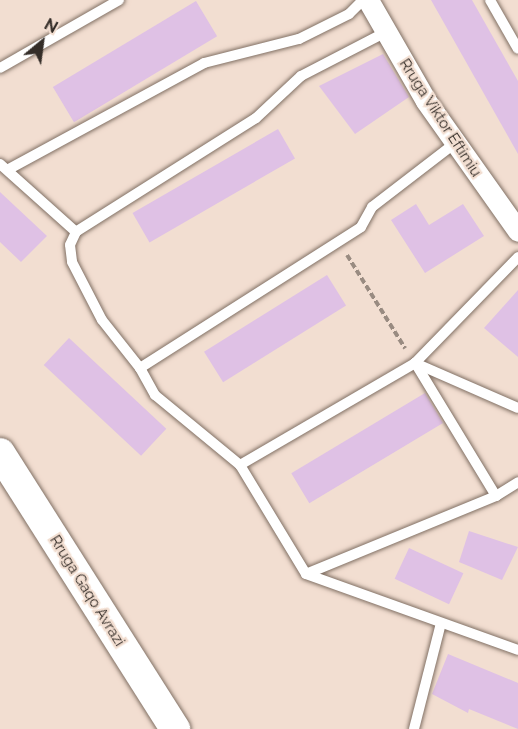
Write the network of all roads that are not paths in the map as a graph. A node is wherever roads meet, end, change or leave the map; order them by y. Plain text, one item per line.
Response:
1 (119, 0) edge
2 (363, 0) edge
3 (368, 0) edge
4 (490, 0) edge
5 (386, 32) junction
6 (518, 49) edge
7 (0, 68) edge
8 (455, 143) junction
9 (5, 166) edge
10 (518, 231) edge
11 (76, 232) junction
12 (518, 257) edge
13 (415, 363) junction
14 (140, 368) junction
15 (518, 408) edge
16 (0, 453) edge
17 (240, 465) junction
18 (518, 482) edge
19 (496, 496) junction
20 (306, 574) junction
21 (441, 623) junction
22 (518, 650) edge
23 (175, 729) edge
24 (414, 729) edge

1 - 7 lane
2 - 9 lane
3 - 5 street, Rruga Viktor Eftimiu
4 - 6 lane
5 - 8 street, Rruga Viktor Eftimiu
5 - 11 lane
8 - 10 street, Rruga Viktor Eftimiu
8 - 14 lane
9 - 11 lane
11 - 14 lane
12 - 13 lane
13 - 15 lane
13 - 17 lane
13 - 19 lane
14 - 17 lane
16 - 23 main road, Rruga Gaqo Avrazi
17 - 20 lane
18 - 19 lane
19 - 20 lane
20 - 21 lane
21 - 22 lane
21 - 24 lane

